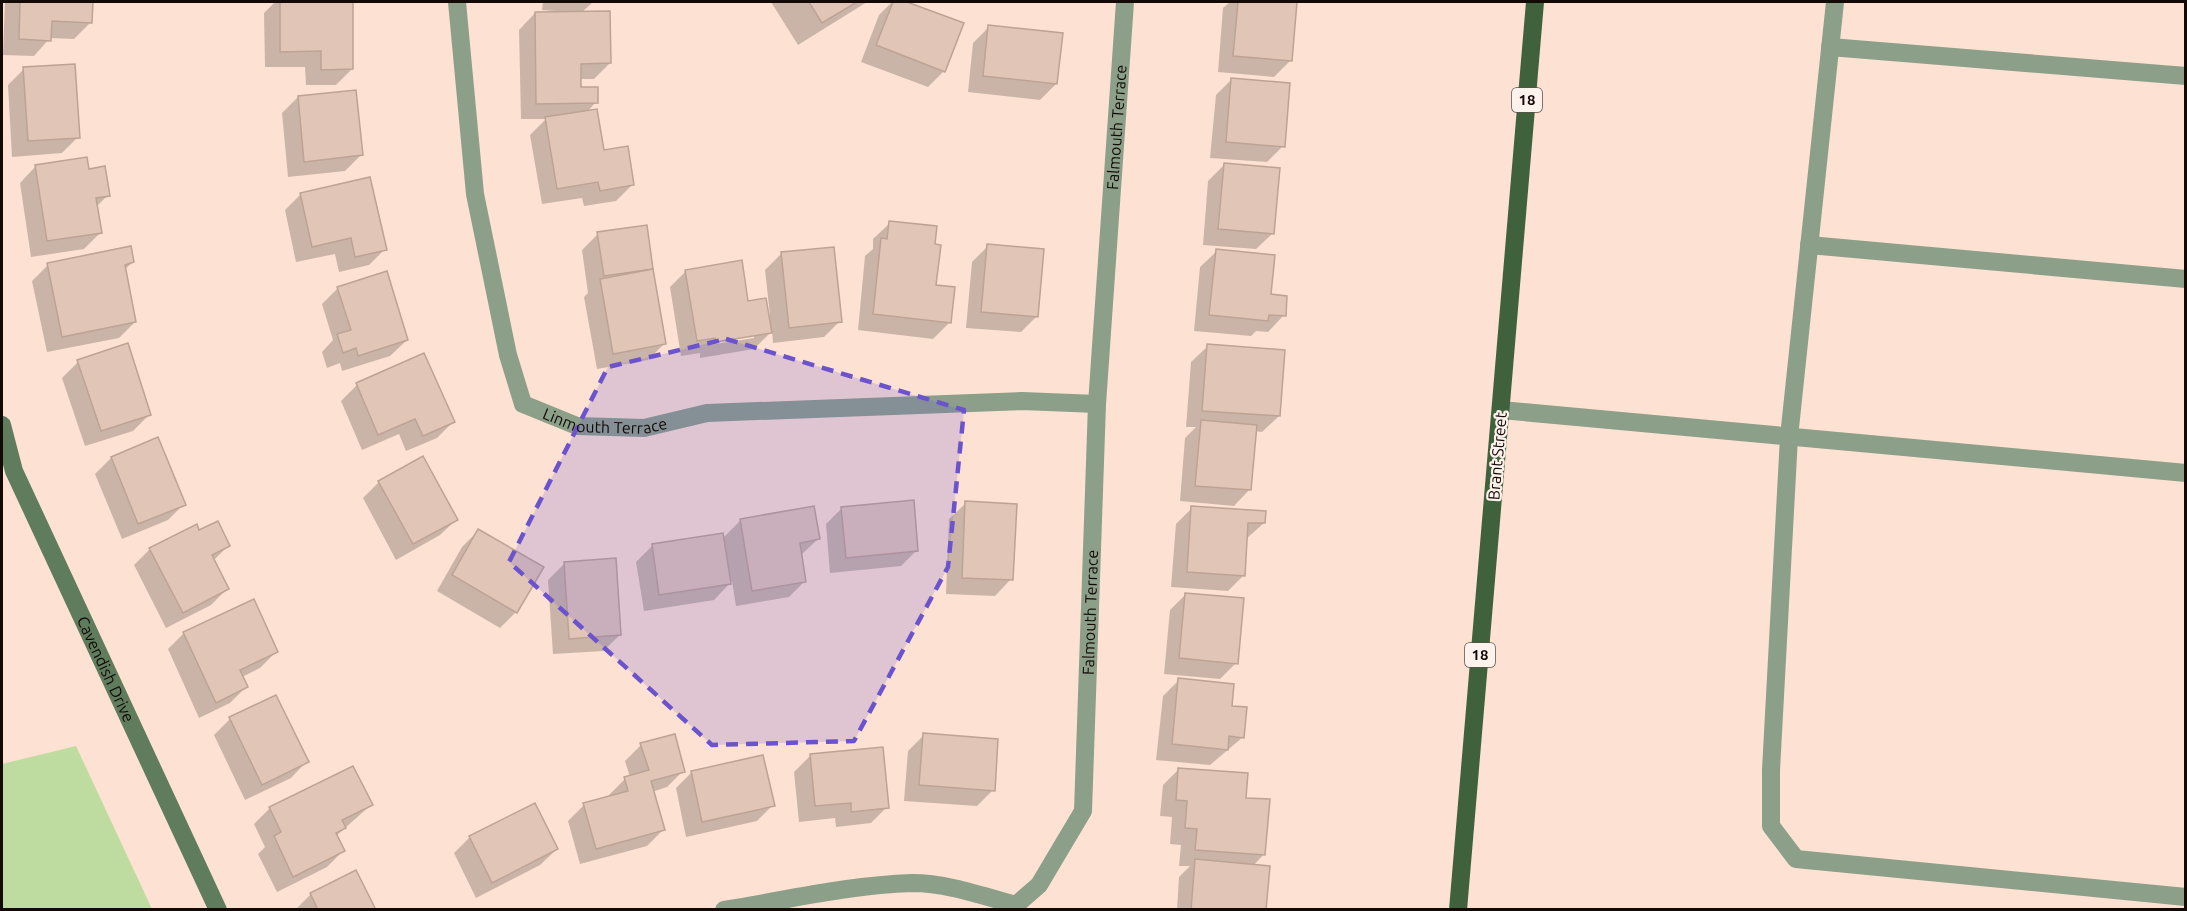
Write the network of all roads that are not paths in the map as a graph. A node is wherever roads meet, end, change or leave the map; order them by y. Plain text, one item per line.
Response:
1 (457, 2) edge
2 (1125, 2) edge
3 (1535, 2) edge
4 (1835, 2) edge
5 (1830, 47) junction
6 (2186, 76) edge
7 (1809, 245) junction
8 (2186, 279) edge
9 (1097, 404) junction
10 (1501, 410) junction
11 (2, 425) edge
12 (1789, 436) junction
13 (8, 473) edge
14 (2186, 473) edge
15 (2186, 897) edge
16 (218, 909) edge
17 (724, 909) edge
18 (1458, 909) edge

1 - 9 street, Linmouth Terrace
2 - 9 street, Falmouth Terrace
3 - 10 main road, Brant Street / 18
4 - 5 street
5 - 6 street
5 - 7 street
7 - 8 street
7 - 12 street
9 - 17 street, Falmouth Terrace
10 - 12 street
10 - 18 main road, Brant Street / 18
11 - 13 street, Cavendish Drive
12 - 14 street
12 - 15 street
13 - 16 street, Cavendish Drive

